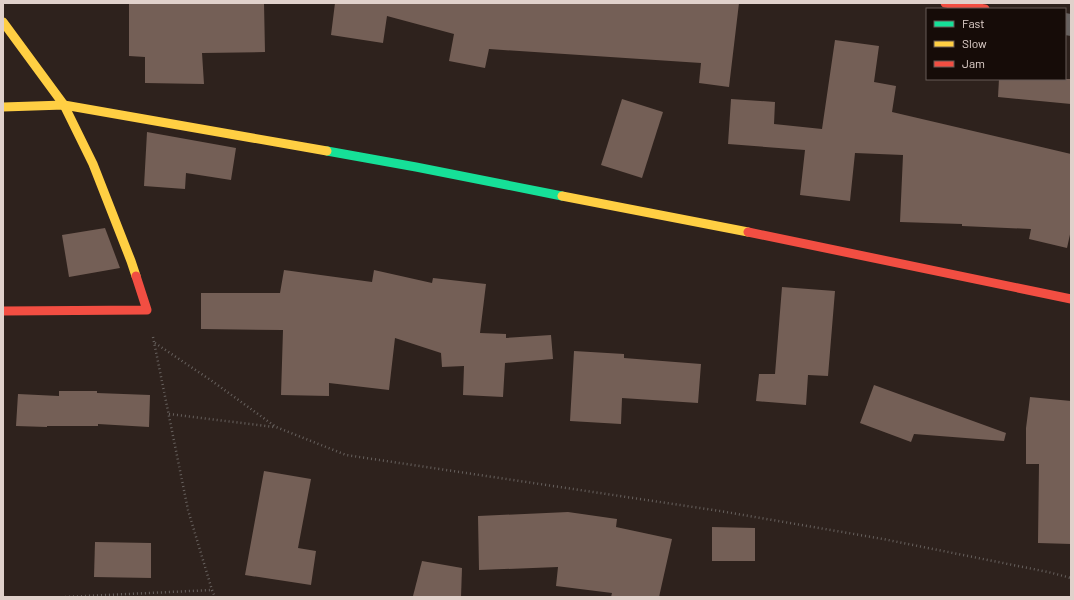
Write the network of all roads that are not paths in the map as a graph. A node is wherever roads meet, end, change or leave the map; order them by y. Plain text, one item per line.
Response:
1 (945, 3) edge
2 (978, 8) edge
3 (3, 22) edge
4 (64, 105) junction
5 (3, 107) edge
6 (1071, 299) edge
7 (3, 311) edge

1 - 2 street
3 - 4 street
4 - 5 street
4 - 6 street
4 - 7 street

